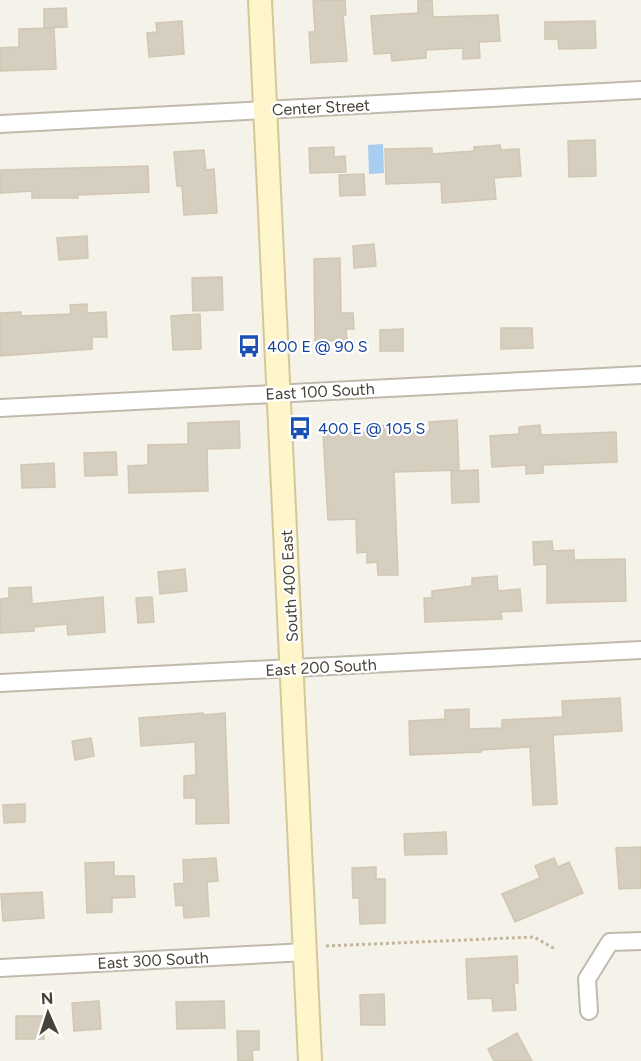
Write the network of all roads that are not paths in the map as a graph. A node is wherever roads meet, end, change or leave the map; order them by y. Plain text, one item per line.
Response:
1 (260, 0) edge
2 (641, 90) edge
3 (265, 110) junction
4 (0, 124) edge
5 (641, 375) edge
6 (280, 393) junction
7 (0, 408) edge
8 (641, 650) edge
9 (292, 669) junction
10 (0, 683) edge
11 (641, 941) edge
12 (316, 949) junction
13 (0, 968) edge
14 (588, 1011) dead end
15 (310, 1061) edge

1 - 3 street, South 400 East
2 - 3 street, Center Street
3 - 4 street, Center Street
3 - 6 street, South 400 East
5 - 6 street, East 100 South
6 - 7 street, East 100 South
6 - 9 street, South 400 East
8 - 9 street, East 200 South
9 - 10 street, East 200 South
9 - 12 street, South 400 East
11 - 14 street
12 - 13 street, East 300 South
12 - 15 street, South 400 East

